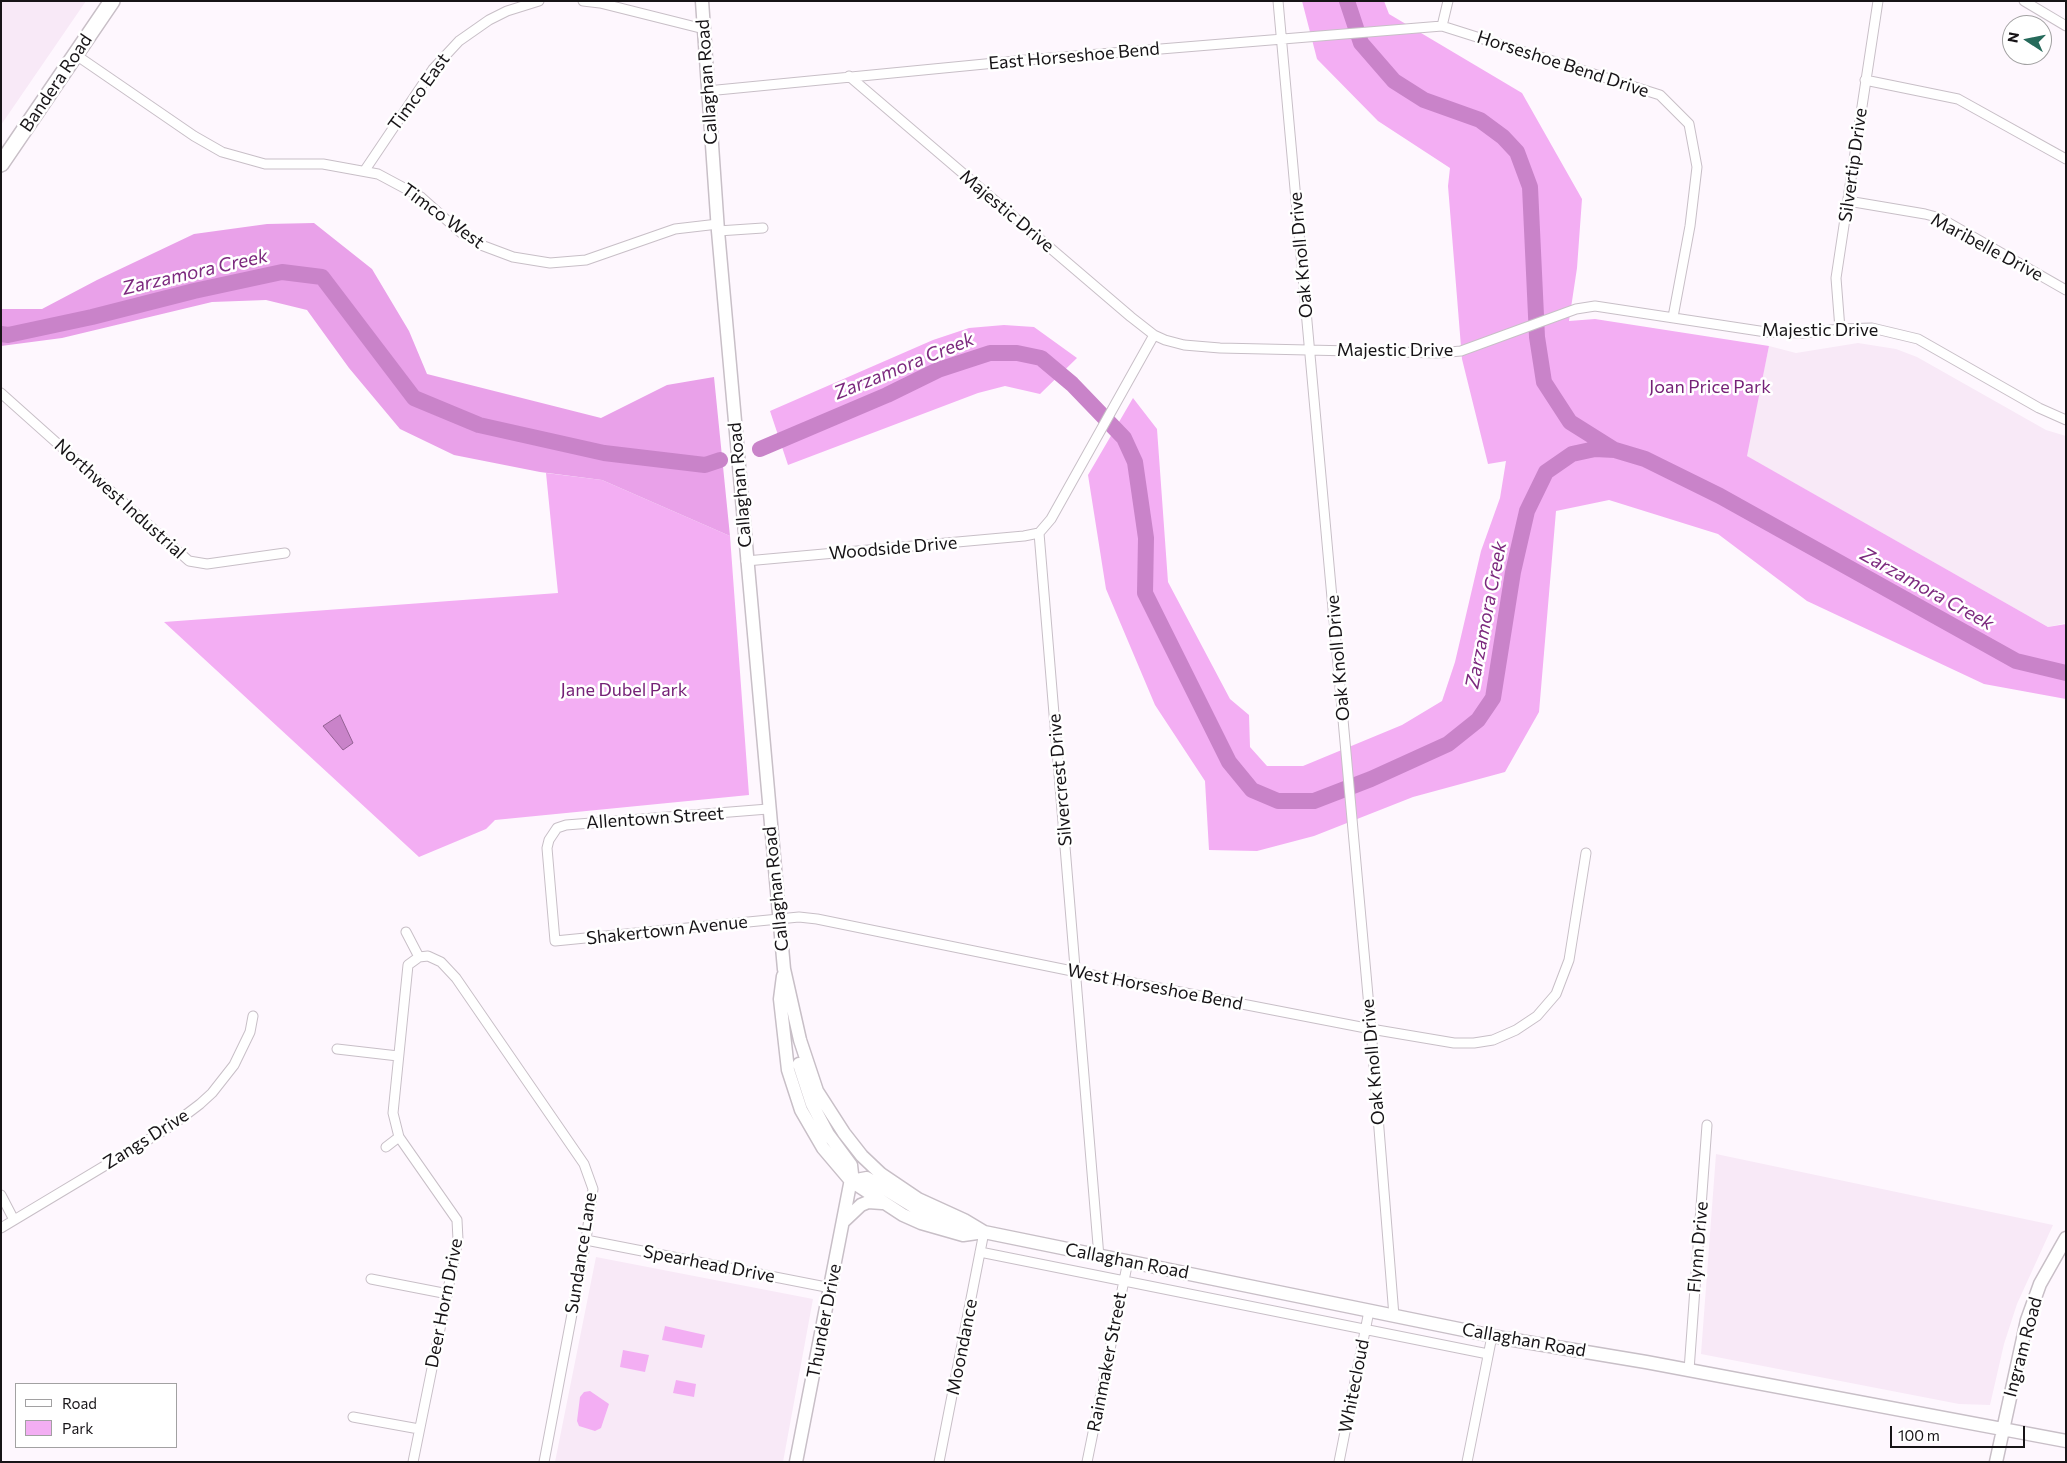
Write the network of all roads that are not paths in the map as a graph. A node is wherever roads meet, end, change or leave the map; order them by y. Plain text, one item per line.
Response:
1 (112, 1) edge
2 (539, 1) edge
3 (583, 1) edge
4 (702, 1) edge
5 (1278, 1) edge
6 (1448, 1) edge
7 (1878, 1) edge
8 (2024, 1) edge
9 (1442, 26) junction
10 (2066, 26) edge
11 (704, 29) junction
12 (1282, 39) junction
13 (76, 55) junction
14 (849, 76) junction
15 (1865, 80) junction
16 (707, 91) junction
17 (2066, 159) edge
18 (1, 164) edge
19 (365, 170) junction
20 (1848, 202) junction
21 (718, 227) junction
22 (763, 228) dead end
23 (2066, 290) edge
24 (1673, 317) junction
25 (1840, 329) junction
26 (1154, 335) junction
27 (1310, 349) junction
28 (1, 392) edge
29 (2066, 420) edge
30 (1039, 533) junction
31 (285, 553) dead end
32 (746, 561) junction
33 (768, 809) junction
34 (1586, 853) dead end
35 (779, 919) junction
36 (406, 932) dead end
37 (555, 940) joint
38 (419, 957) junction
39 (784, 969) junction
40 (1076, 972) junction
41 (791, 997) junction
42 (253, 1016) dead end
43 (1371, 1029) junction
44 (337, 1049) dead end
45 (398, 1056) junction
46 (1707, 1125) dead end
47 (399, 1137) junction
48 (386, 1147) dead end
49 (852, 1181) junction
50 (1, 1195) edge
51 (882, 1203) junction
52 (14, 1220) junction
53 (844, 1221) junction
54 (1, 1228) edge
55 (980, 1229) junction
56 (2066, 1238) edge
57 (586, 1240) junction
58 (980, 1252) junction
59 (1099, 1257) junction
60 (1128, 1261) junction
61 (371, 1279) dead end
62 (1123, 1281) junction
63 (831, 1288) junction
64 (448, 1294) junction
65 (1369, 1311) junction
66 (1394, 1316) junction
67 (1365, 1329) junction
68 (1492, 1336) junction
69 (1488, 1354) junction
70 (1689, 1370) junction
71 (352, 1417) dead end
72 (420, 1429) junction
73 (2002, 1430) junction
74 (2066, 1441) edge
75 (413, 1462) edge
76 (544, 1462) edge
77 (796, 1462) edge
78 (939, 1462) edge
79 (1087, 1462) edge
80 (1340, 1462) edge
81 (1467, 1462) edge
82 (1996, 1462) edge

1 - 13 main road, Bandera Road
2 - 19 street, Timco East
3 - 11 street
4 - 11 main road, Callaghan Road
5 - 12 street, Oak Knoll Drive
6 - 9 street
7 - 15 street, Silvertip Drive
8 - 10 street
9 - 12 street, East Horseshoe Bend
9 - 24 street, Horseshoe Bend Drive
11 - 16 main road, Callaghan Road
12 - 14 street, East Horseshoe Bend
12 - 27 street, Oak Knoll Drive
13 - 18 main road, Bandera Road
13 - 19 street, Timco West
14 - 16 street, East Horseshoe Bend
14 - 26 street, Majestic Drive
15 - 17 street
15 - 20 street, Silvertip Drive
16 - 21 main road, Callaghan Road
19 - 21 street, Timco West
20 - 23 street, Maribelle Drive
20 - 25 street, Silvertip Drive
21 - 22 street, Timco West
21 - 32 main road, Callaghan Road
24 - 25 street, Majestic Drive
24 - 27 street, Majestic Drive
25 - 29 street, Majestic Drive
26 - 27 street, Majestic Drive
26 - 30 street
27 - 43 street, Oak Knoll Drive
28 - 31 street, Northwest Industrial
30 - 32 street, Woodside Drive
30 - 40 street, Silvercrest Drive
32 - 33 main road, Callaghan Road
33 - 35 main road, Callaghan Road
33 - 37 street, Allentown Street
34 - 43 street, West Horseshoe Bend
35 - 37 street, Shakertown Avenue
35 - 39 main road, Callaghan Road
35 - 40 street, West Horseshoe Bend
36 - 38 street
38 - 45 street, Deer Horn Drive
38 - 57 street, Sundance Lane
39 - 41 main road, Callaghan Road
39 - 49 main road, Callaghan Road
40 - 43 street, West Horseshoe Bend
40 - 59 street, Silvercrest Drive
41 - 49 main road
41 - 55 main road, Callaghan Road
42 - 52 street, Zangs Drive
43 - 66 street, Oak Knoll Drive
44 - 45 street
45 - 47 street, Deer Horn Drive
46 - 70 street, Flynn Drive
47 - 48 street
47 - 64 street, Deer Horn Drive
49 - 51 main road, Callaghan Road
49 - 53 main road, Thunder Drive
49 - 55 main road
50 - 52 street
51 - 53 main road
51 - 55 main road, Callaghan Road
52 - 54 street, Zangs Drive
53 - 63 main road, Thunder Drive
55 - 58 street, Moondance
55 - 59 main road, Callaghan Road
56 - 73 main road, Ingram Road
57 - 63 street, Spearhead Drive
57 - 76 street, Sundance Lane
58 - 62 street, Callaghan Road
58 - 78 street, Moondance
59 - 60 main road, Callaghan Road
60 - 62 street, Rainmaker Street
60 - 65 main road, Callaghan Road
61 - 64 street
62 - 67 street, Callaghan Road
62 - 79 street, Rainmaker Street
63 - 77 main road, Thunder Drive
64 - 72 street, Deer Horn Drive
65 - 66 main road, Callaghan Road
65 - 67 street, Whitecloud
66 - 68 main road, Callaghan Road
67 - 69 street, Callaghan Road
67 - 80 street, Whitecloud
68 - 69 street
68 - 70 main road, Callaghan Road
69 - 81 street
70 - 73 main road, Callaghan Road
71 - 72 street
72 - 75 street, Deer Horn Drive
73 - 74 main road, Callaghan Road
73 - 82 main road, Ingram Road

